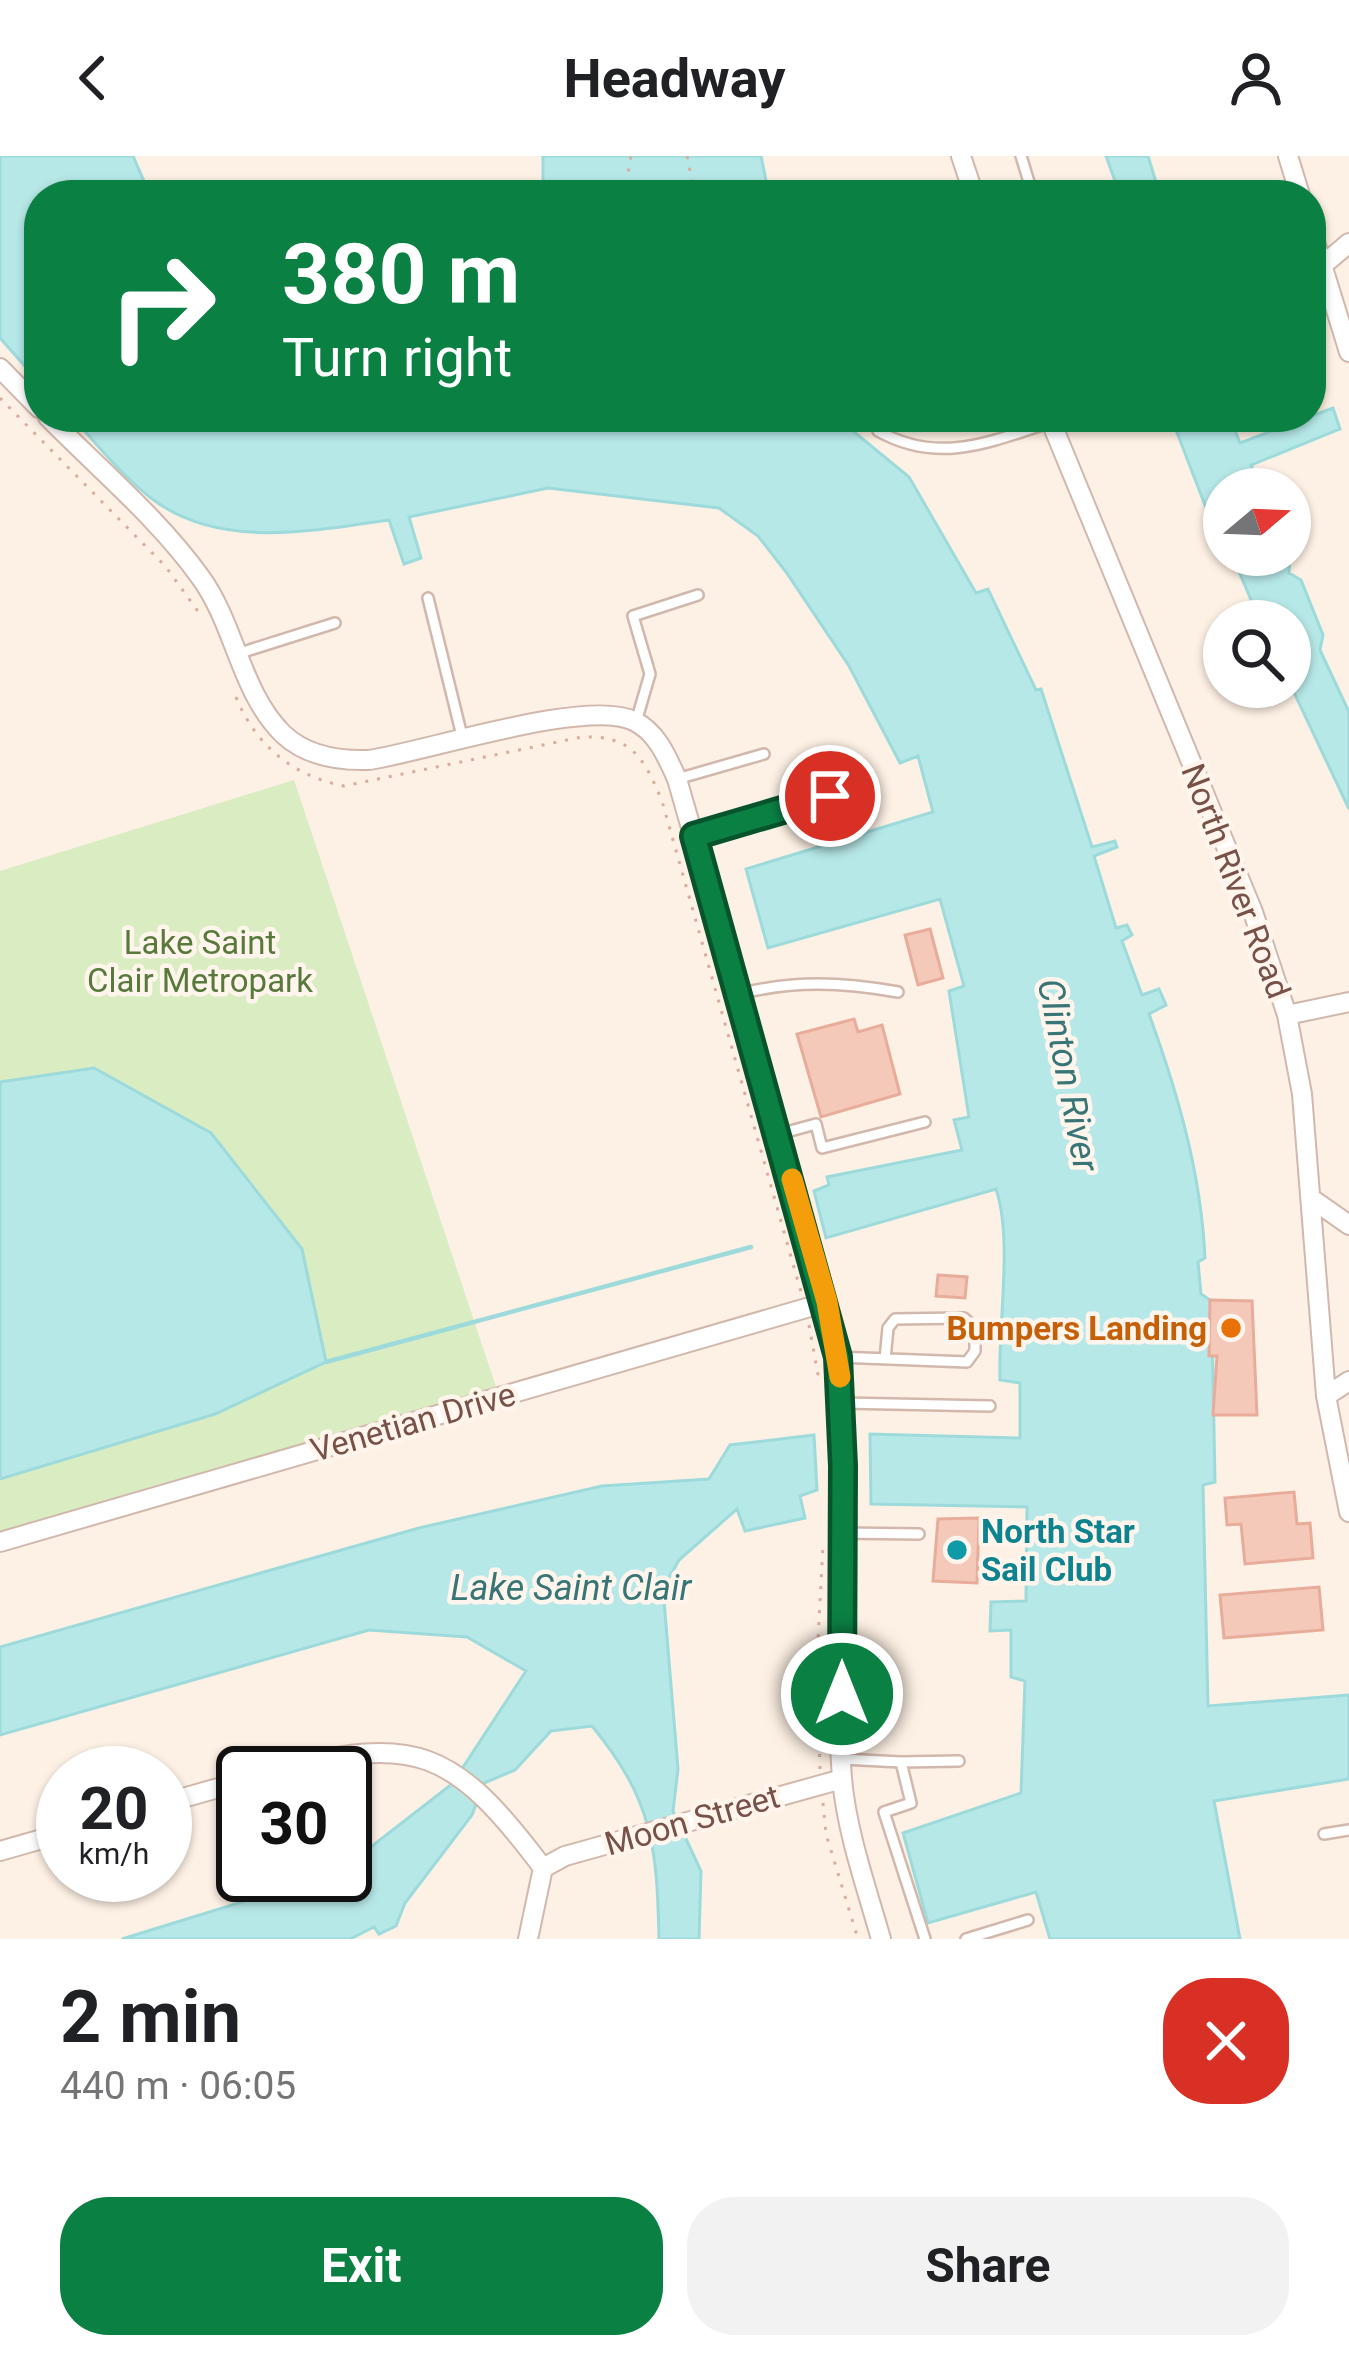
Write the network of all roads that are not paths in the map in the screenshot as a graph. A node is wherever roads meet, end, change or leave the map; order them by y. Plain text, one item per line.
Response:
1 (1349, 243) edge
2 (1326, 263) edge
3 (1326, 294) edge
4 (1349, 352) edge
5 (0, 368) edge
6 (24, 393) edge
7 (63, 432) edge
8 (880, 432) edge
9 (1012, 432) edge
10 (1055, 432) edge
11 (698, 596) dead end
12 (428, 598) dead end
13 (335, 623) dead end
14 (239, 653) junction
15 (636, 722) junction
16 (463, 742) junction
17 (764, 754) dead end
18 (677, 779) junction
19 (830, 796) dead end
20 (694, 836) junction
21 (898, 992) dead end
22 (739, 994) junction
23 (1349, 1002) edge
24 (1287, 1016) junction
25 (926, 1122) dead end
26 (779, 1134) junction
27 (1312, 1199) junction
28 (1349, 1225) edge
29 (827, 1302) junction
30 (838, 1357) junction
31 (885, 1359) junction
32 (1349, 1381) edge
33 (1326, 1396) junction
34 (842, 1402) junction
35 (991, 1406) dead end
36 (1343, 1453) edge
37 (1349, 1512) edge
38 (843, 1533) junction
39 (919, 1534) dead end
40 (0, 1541) edge
41 (372, 1749) edge
42 (959, 1761) dead end
43 (901, 1762) junction
44 (842, 1769) junction
45 (1349, 1830) edge
46 (1324, 1834) dead end
47 (36, 1841) edge
48 (0, 1851) edge
49 (543, 1868) junction
50 (1028, 1919) dead end
51 (528, 1939) edge
52 (881, 1939) edge
53 (925, 1939) edge
54 (966, 1939) edge

1 - 2 street
3 - 4 street
5 - 6 street
7 - 14 street
8 - 9 lane
10 - 24 street, North River Road
11 - 15 lane
12 - 16 lane
13 - 14 lane
14 - 16 street
15 - 16 street
15 - 18 street
17 - 18 lane
18 - 20 street
19 - 20 lane
20 - 22 street
21 - 22 lane
22 - 26 street
23 - 24 street
24 - 27 street, North River Road
25 - 26 lane
26 - 29 street
27 - 28 street
27 - 33 street, North River Road
29 - 30 street
29 - 40 street, Venetian Drive
30 - 31 lane
30 - 34 street
31 - 31 lane
32 - 33 street
33 - 36 street, North River Road
34 - 35 lane
34 - 38 street
36 - 37 street, North River Road
38 - 39 lane
38 - 44 street
41 - 49 street
42 - 43 lane
43 - 44 lane
43 - 53 lane
44 - 49 street, Moon Street
44 - 52 street
45 - 46 lane
47 - 48 street
49 - 51 street
50 - 54 lane

